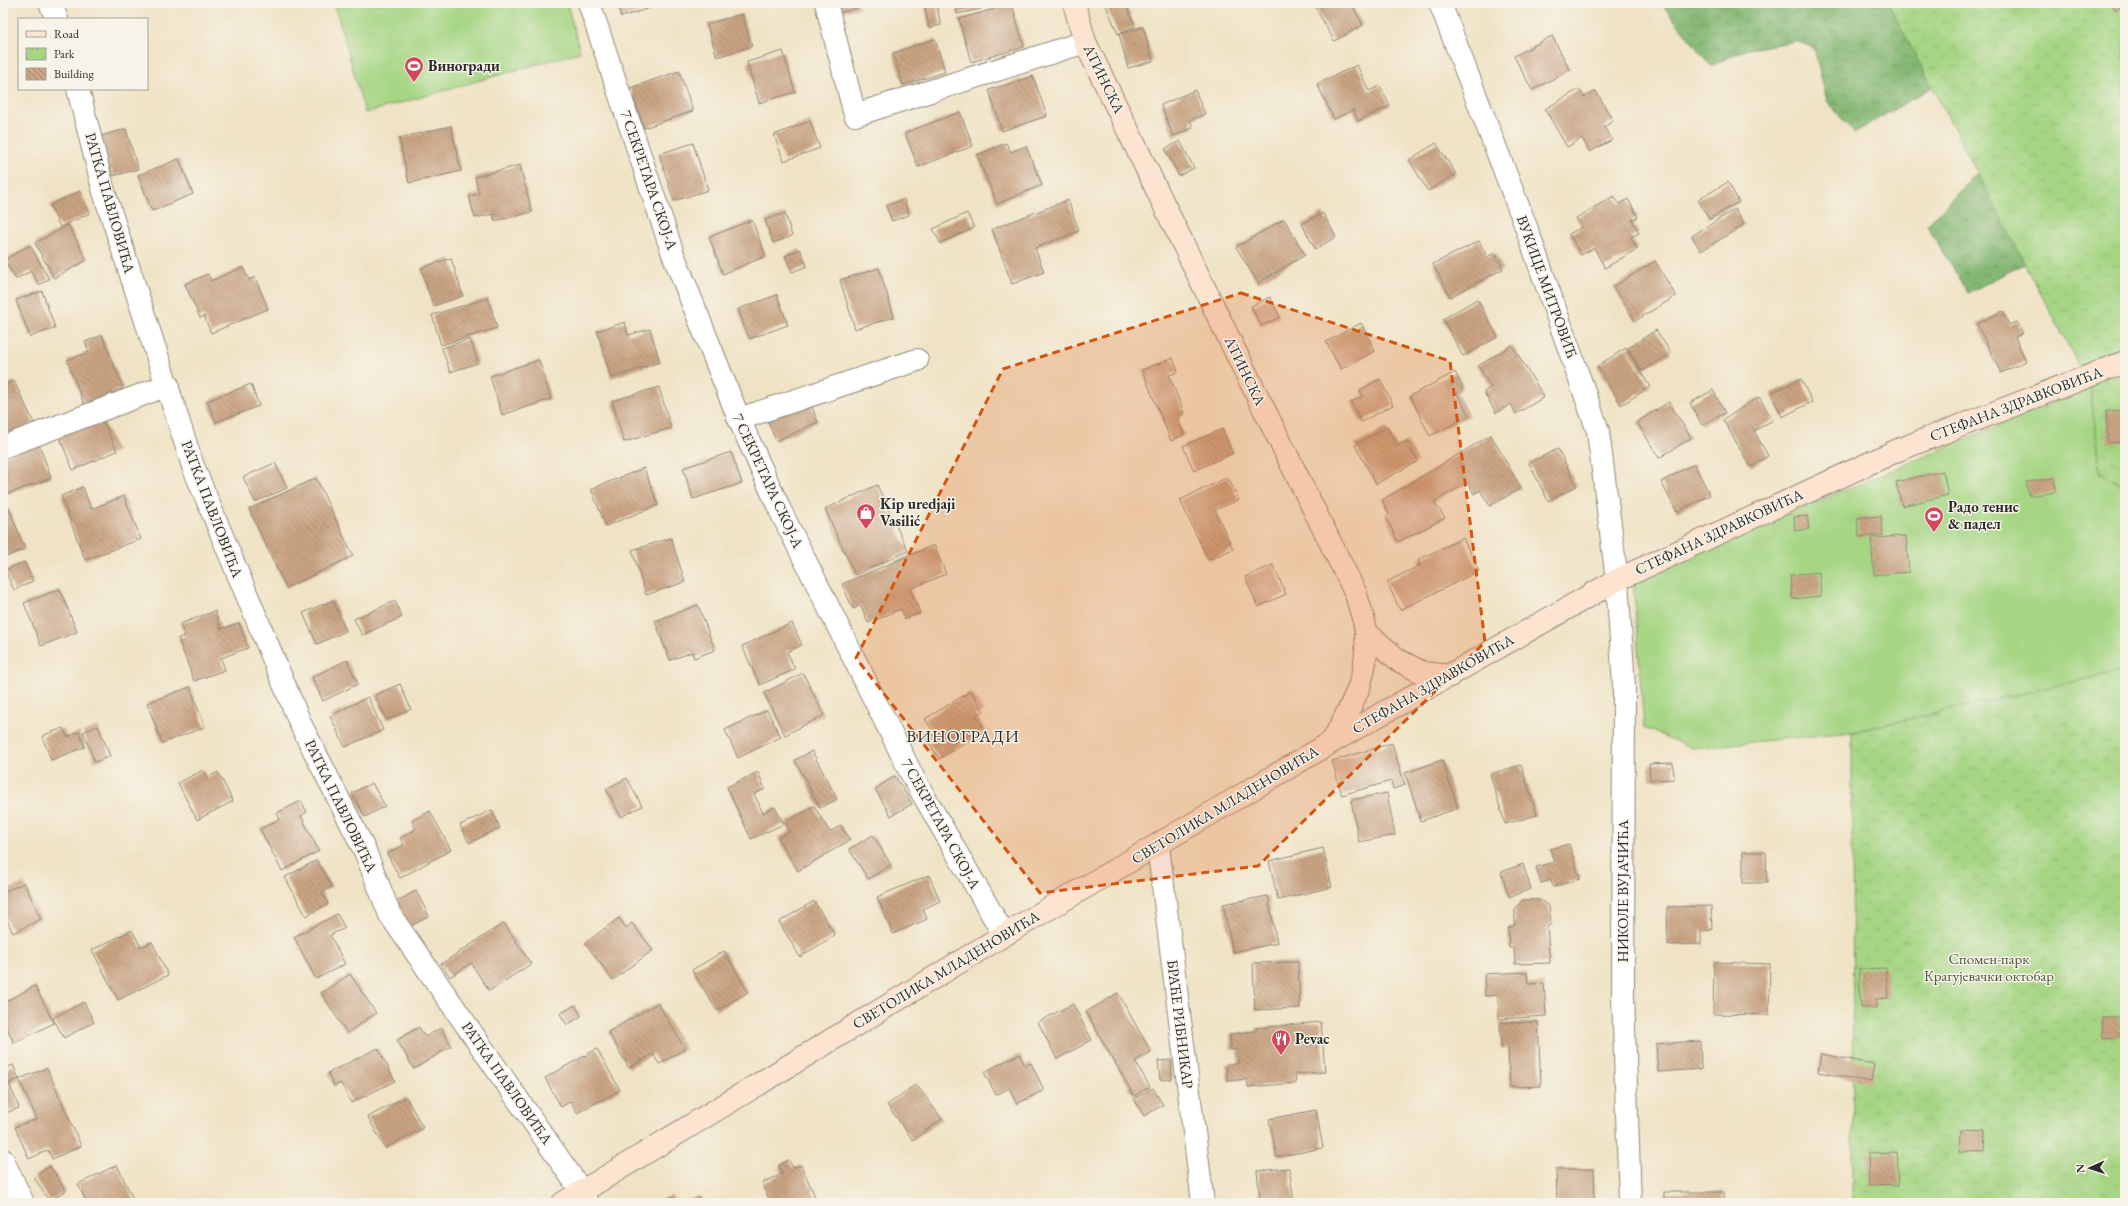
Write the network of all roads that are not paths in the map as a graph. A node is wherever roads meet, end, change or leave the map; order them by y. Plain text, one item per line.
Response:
1 (50, 3) edge
2 (589, 3) edge
3 (826, 3) edge
4 (1074, 3) edge
5 (1440, 3) edge
6 (57, 18) edge
7 (1086, 42) junction
8 (78, 90) edge
9 (917, 360) dead end
10 (2125, 362) edge
11 (168, 385) junction
12 (739, 419) junction
13 (3, 447) edge
14 (1617, 580) junction
15 (1366, 632) junction
16 (1450, 676) junction
17 (1332, 742) junction
18 (1158, 846) junction
19 (1004, 935) junction
20 (3, 1160) edge
21 (585, 1197) edge
22 (23, 1203) edge
23 (563, 1203) edge
24 (1203, 1203) edge
25 (1630, 1203) edge

1 - 6 street
2 - 12 street, 7 СЕКРЕТАРА СКОЈ-А
3 - 7 street
4 - 7 street, АТИНСКА
5 - 14 street, ВУКИЦЕ МИТРОВИЋ
7 - 15 street, АТИНСКА
8 - 11 street, РАТКА ПАВЛОВИЋА
9 - 12 street
10 - 14 street, СТЕФАНА ЗДРАВКОВИЋА
11 - 13 street
11 - 21 street, РАТКА ПАВЛОВИЋА
12 - 19 street, 7 СЕКРЕТАРА СКОЈ-А
14 - 16 street, СТЕФАНА ЗДРАВКОВИЋА
14 - 25 street, НИКОЛЕ ВУЈАЧИЋА
15 - 16 street
15 - 17 street, АТИНСКА
16 - 17 street, СТЕФАНА ЗДРАВКОВИЋА
17 - 18 street, СВЕТОЛИКА МЛАДЕНОВИЋА
18 - 19 street, СВЕТОЛИКА МЛАДЕНОВИЋА
18 - 24 street, БРАЋЕ РИБНИКАР
19 - 21 street, СВЕТОЛИКА МЛАДЕНОВИЋА
20 - 22 street
21 - 23 street, СВЕТОЛИКА МЛАДЕНОВИЋА

